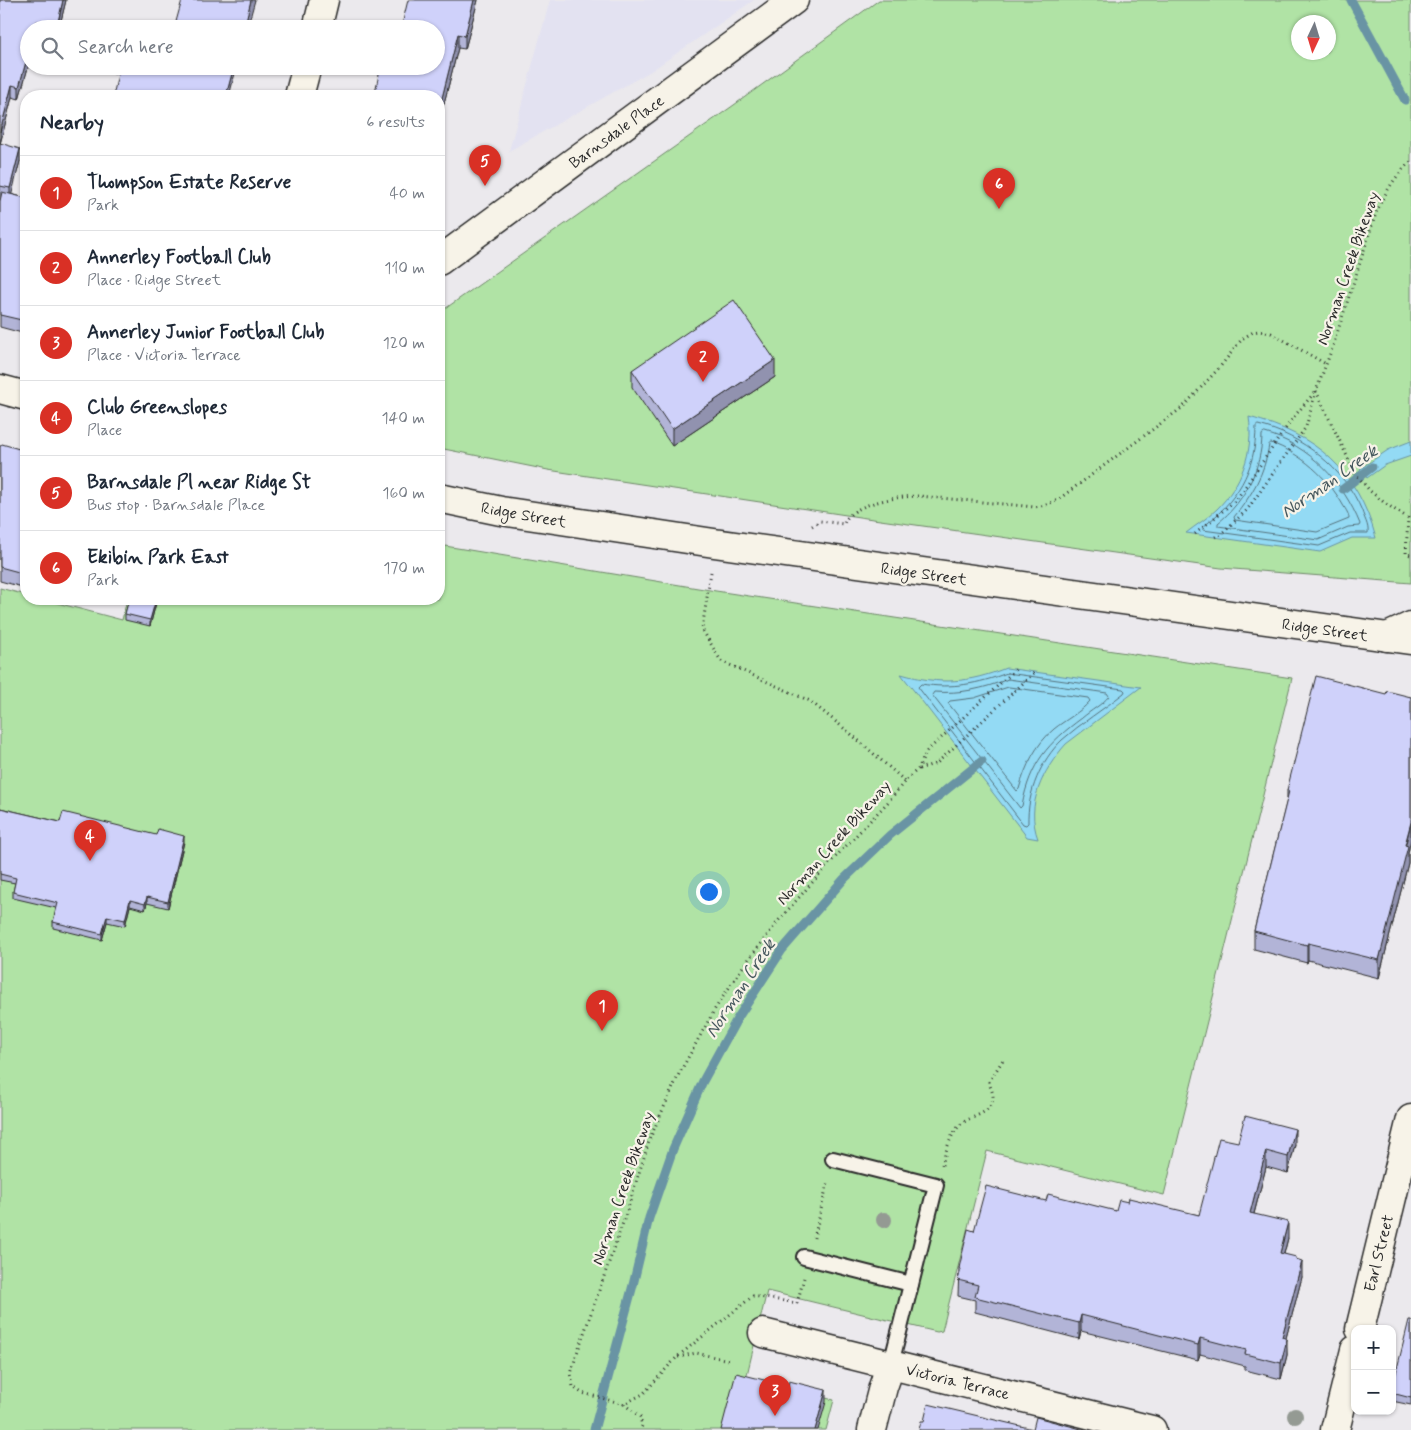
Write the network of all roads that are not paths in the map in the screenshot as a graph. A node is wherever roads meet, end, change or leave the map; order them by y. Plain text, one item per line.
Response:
1 (324, 0) edge
2 (794, 0) edge
3 (319, 20) edge
4 (305, 75) edge
5 (301, 90) edge
6 (445, 257) edge
7 (0, 389) edge
8 (20, 394) edge
9 (445, 499) edge
10 (1403, 634) edge
11 (1411, 1119) edge
12 (833, 1159) road end
13 (806, 1257) road end
14 (911, 1284) junction
15 (1361, 1325) edge
16 (763, 1332) dead end
17 (891, 1364) junction
18 (1351, 1366) edge
19 (872, 1430) edge
20 (1152, 1430) edge
21 (1335, 1430) edge

1 - 3 street
2 - 6 street, Barnsdale Place
4 - 5 street
7 - 8 street
9 - 10 street, Ridge Street
11 - 15 street, Earl Street
12 - 14 lane
13 - 14 lane
14 - 17 lane
16 - 17 street, Victoria Terrace
17 - 19 street
17 - 20 street, Victoria Terrace
18 - 21 street

